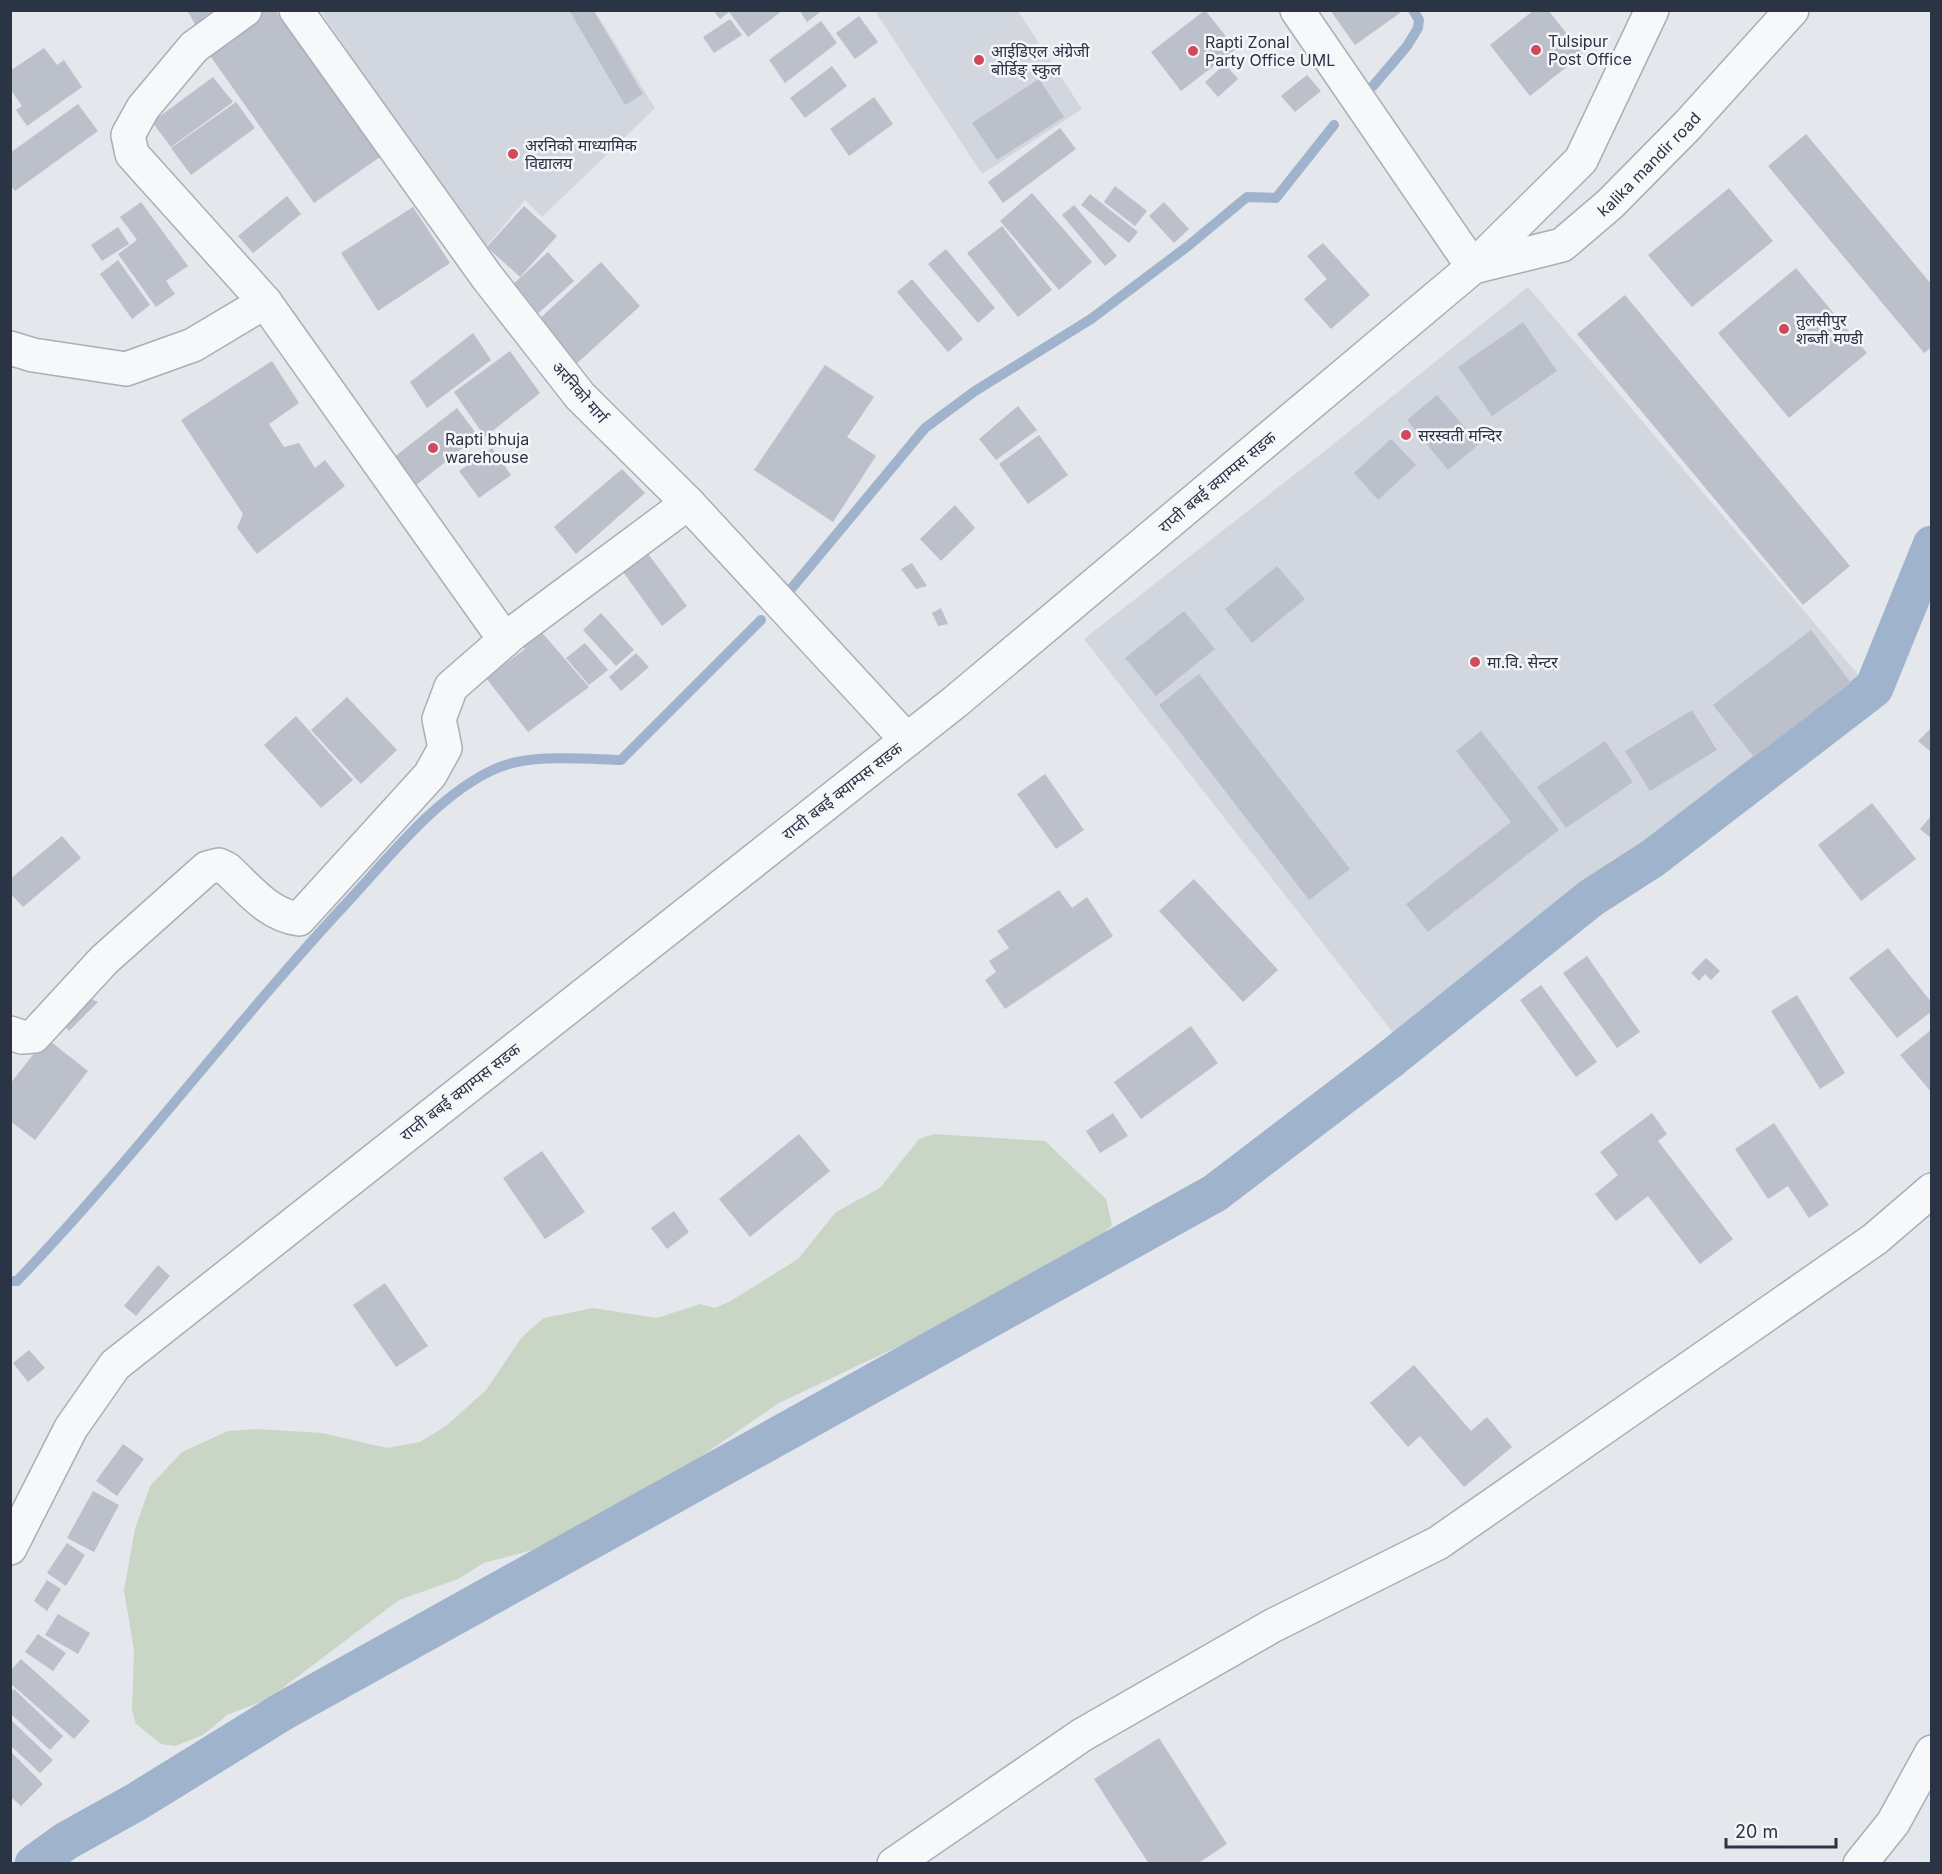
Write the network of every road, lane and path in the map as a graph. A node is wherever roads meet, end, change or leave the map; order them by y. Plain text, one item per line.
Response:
1 (245, 10) edge
2 (296, 10) edge
3 (1296, 10) edge
4 (1652, 10) edge
5 (1792, 10) edge
6 (1473, 267) junction
7 (265, 302) junction
8 (10, 348) edge
9 (688, 503) junction
10 (505, 640) junction
11 (907, 740) junction
12 (10, 1033) edge
13 (1932, 1190) edge
14 (10, 1548) edge
15 (1932, 1752) edge
16 (894, 1863) edge
17 (1860, 1863) edge

1 - 7 street
2 - 9 street, अरनिको मार्ग
3 - 6 street
4 - 6 street, राप्ती बबई क्याम्पस सडक
5 - 6 street, kalika mandir road
6 - 11 street, राप्ती बबई क्याम्पस सडक
7 - 8 street
7 - 10 street
9 - 10 street
9 - 11 street, अरनिको मार्ग
10 - 12 street
11 - 14 street, राप्ती बबई क्याम्पस सडक
13 - 16 street
15 - 17 street

